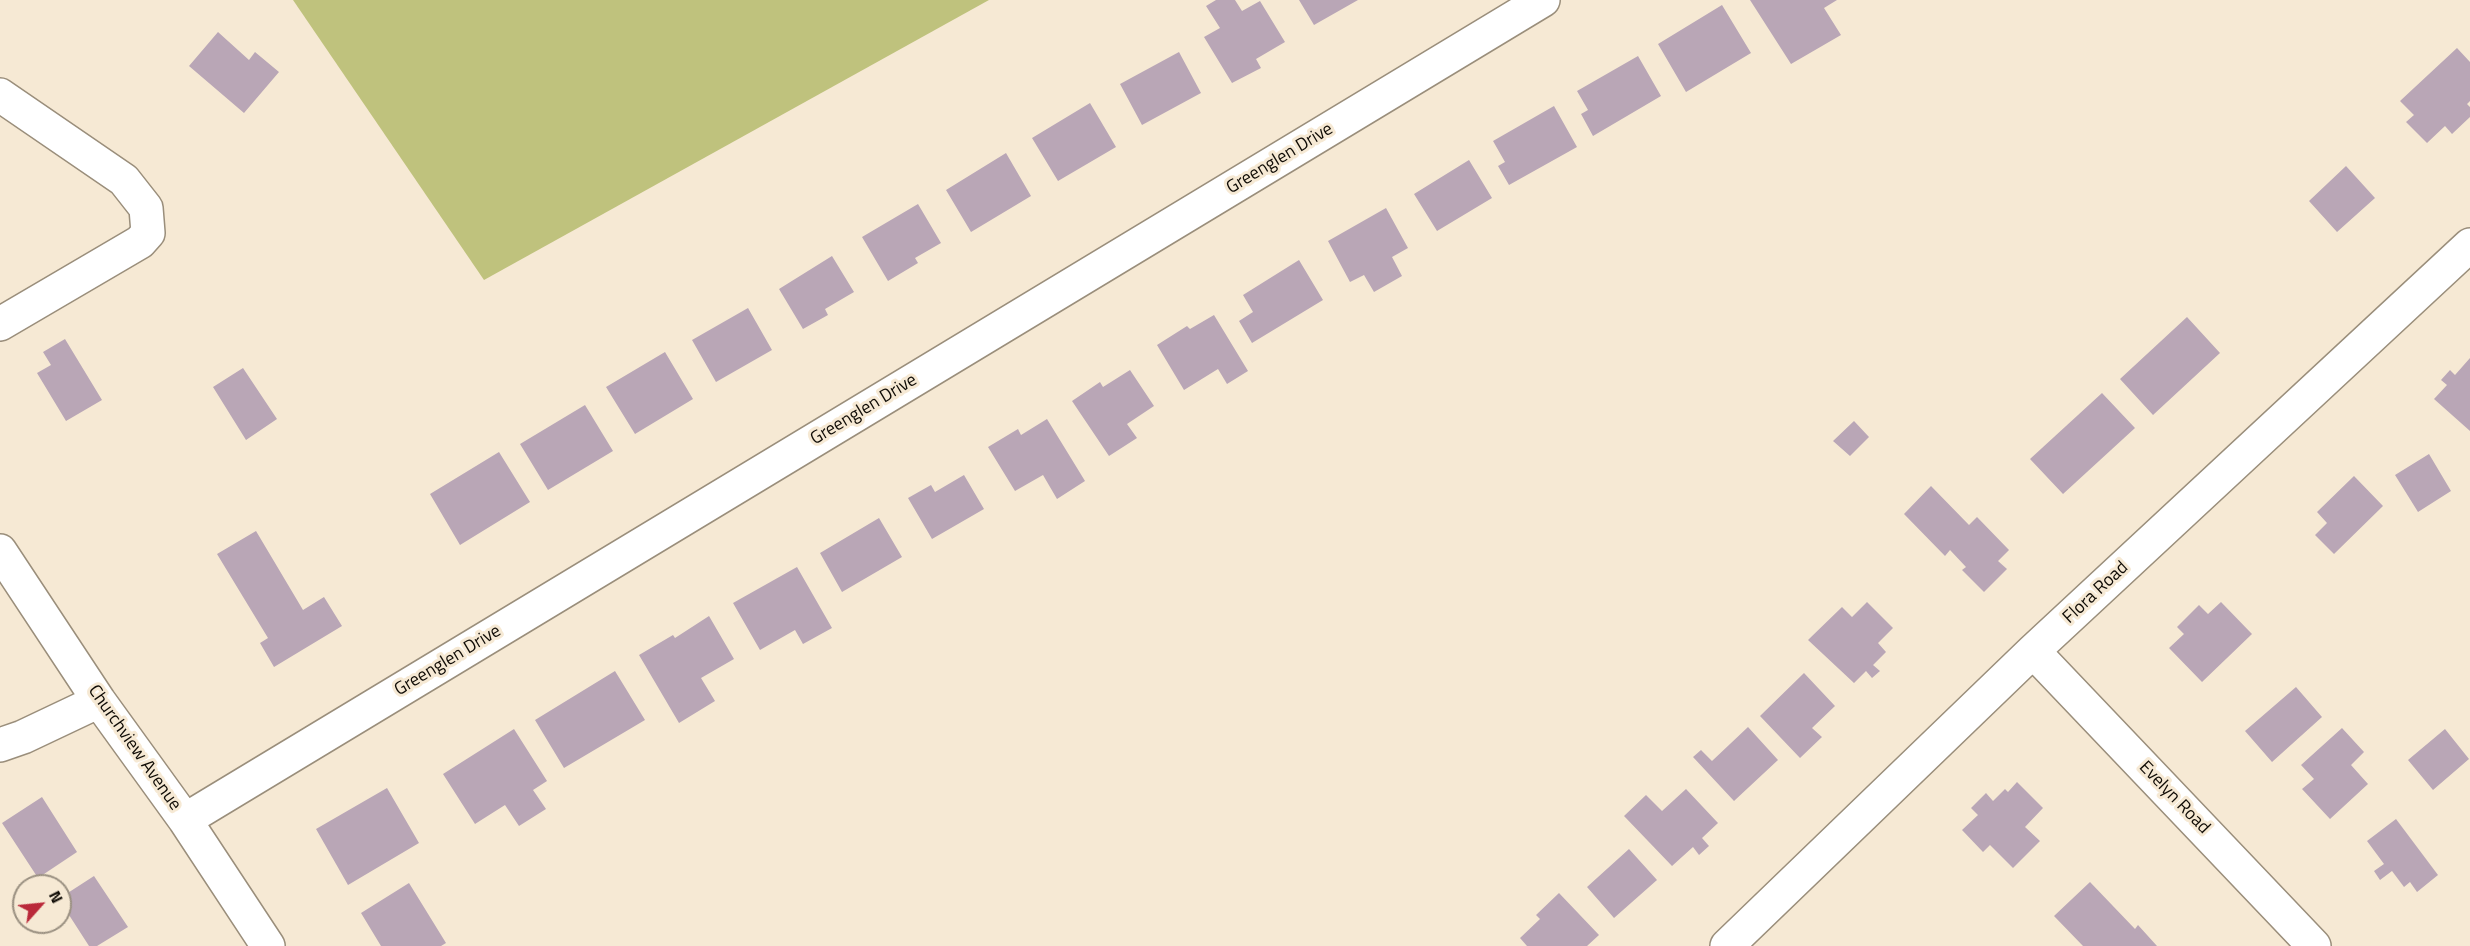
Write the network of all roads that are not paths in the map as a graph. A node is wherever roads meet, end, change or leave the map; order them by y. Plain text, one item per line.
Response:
1 (1543, 0) edge
2 (0, 95) edge
3 (2470, 245) edge
4 (0, 324) edge
5 (0, 551) edge
6 (2033, 651) junction
7 (99, 701) junction
8 (0, 745) edge
9 (185, 820) junction
10 (268, 946) edge
11 (1727, 946) edge
12 (2314, 946) edge

1 - 9 street, Greenglen Drive
2 - 4 street
3 - 6 street, Flora Road
5 - 7 street, Churchview Avenue
6 - 11 street, Flora Road
6 - 12 street, Evelyn Road
7 - 8 street
7 - 9 street, Churchview Avenue
9 - 10 street, Churchview Avenue

